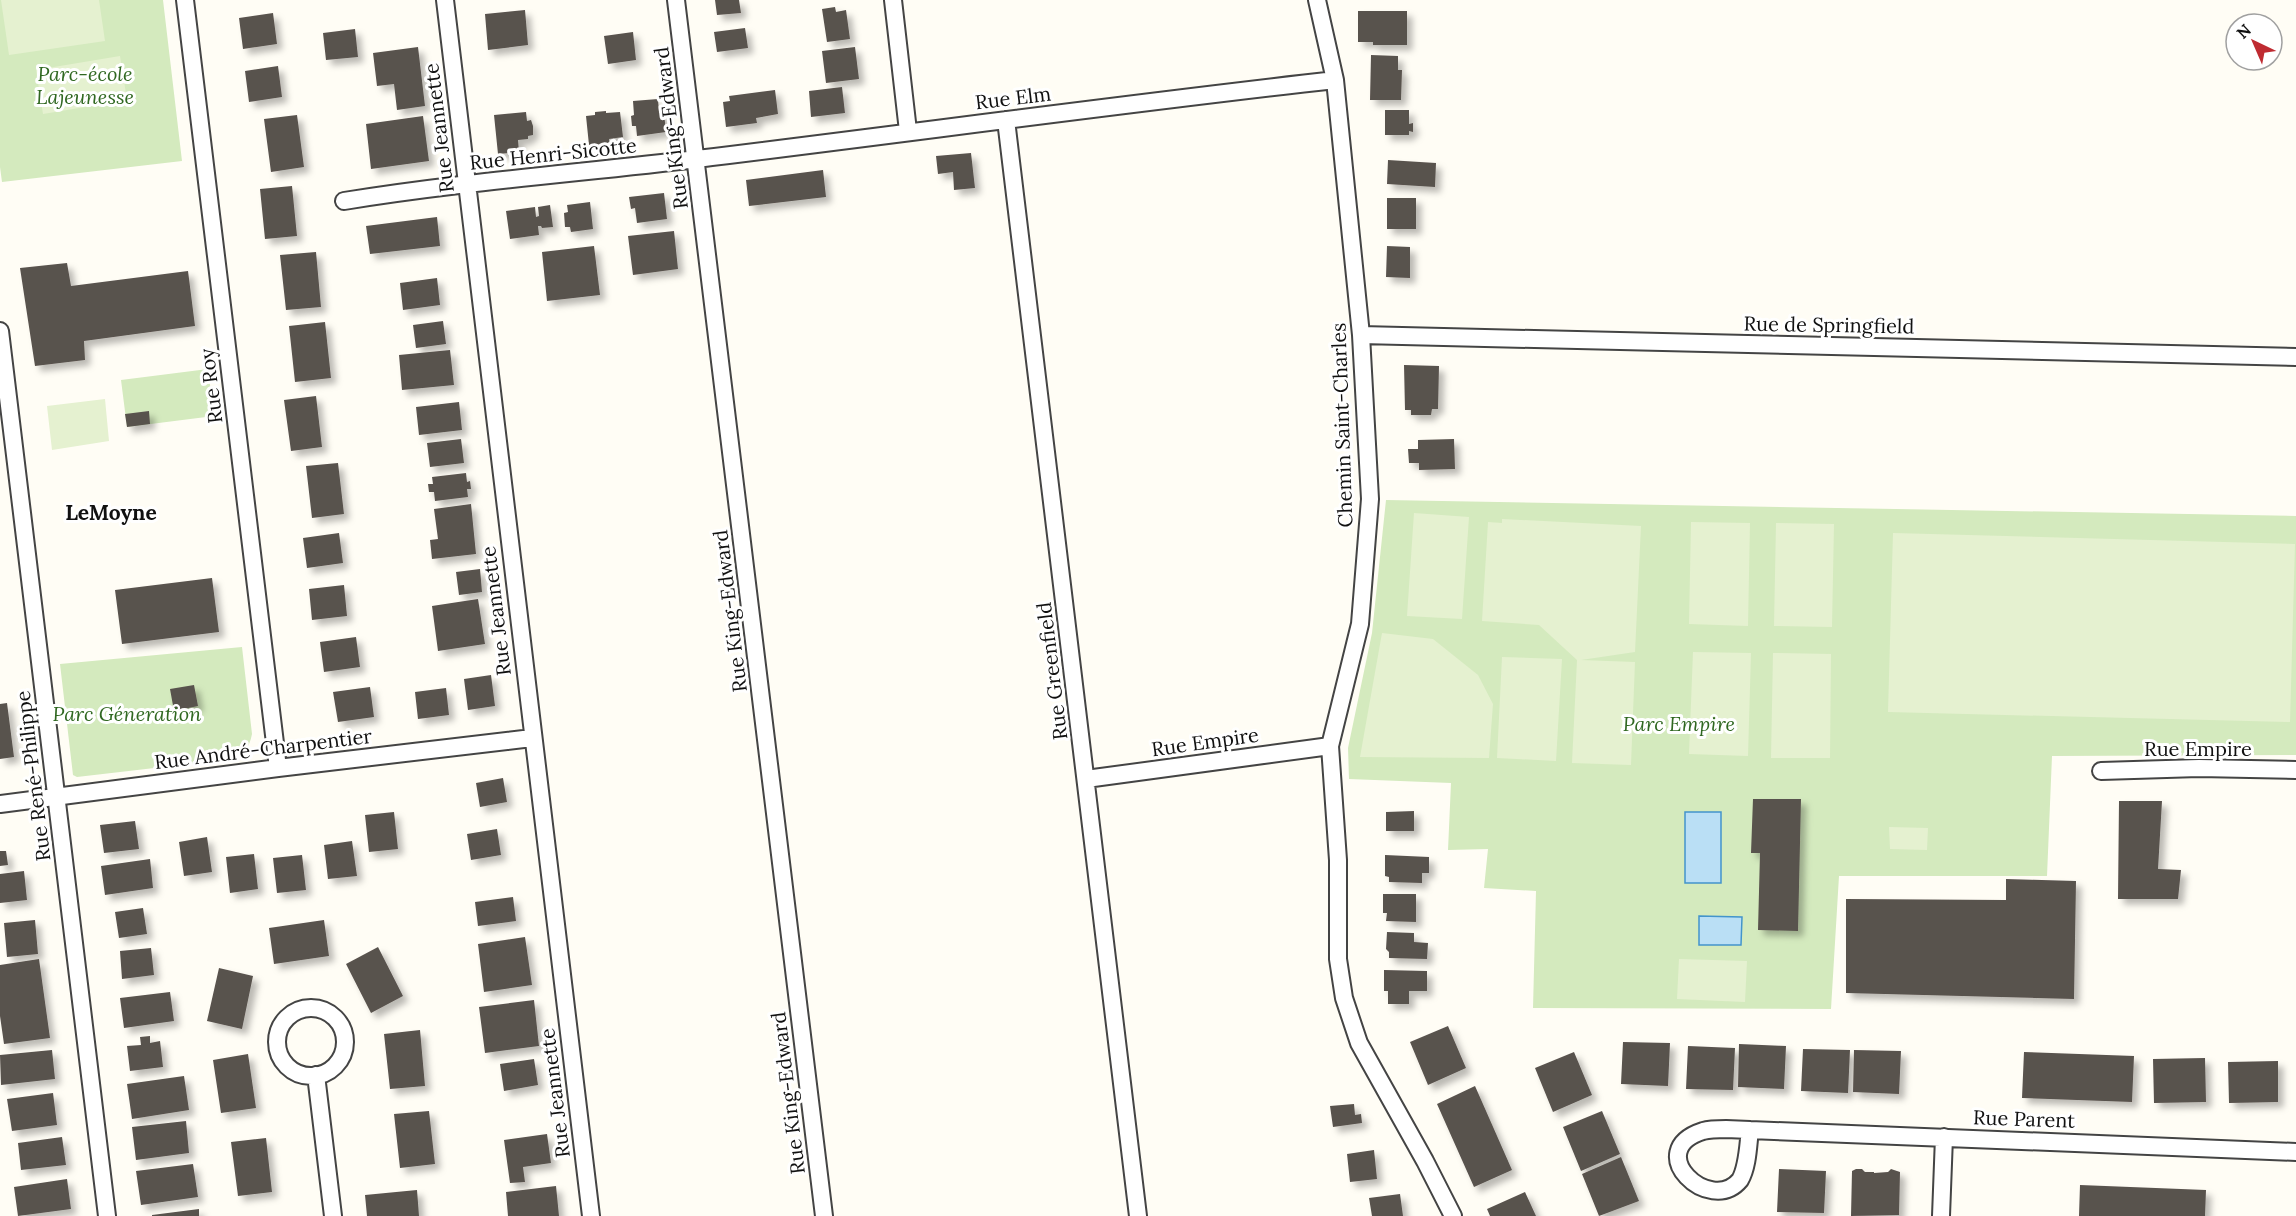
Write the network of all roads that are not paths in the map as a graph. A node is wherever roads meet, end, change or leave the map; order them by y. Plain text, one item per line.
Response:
1 (185, 0) edge
2 (444, 0) edge
3 (676, 0) edge
4 (892, 0) edge
5 (1317, 0) edge
6 (1335, 80) junction
7 (1006, 120) junction
8 (908, 131) junction
9 (696, 159) junction
10 (467, 185) junction
11 (344, 201) dead end
12 (0, 331) edge
13 (1361, 335) junction
14 (2296, 357) edge
15 (532, 738) junction
16 (1330, 746) junction
17 (278, 768) junction
18 (2296, 770) edge
19 (2101, 771) dead end
20 (1086, 779) junction
21 (56, 797) junction
22 (0, 804) edge
23 (316, 1075) junction
24 (1750, 1130) junction
25 (1944, 1137) junction
26 (2296, 1152) edge
27 (107, 1216) edge
28 (333, 1216) edge
29 (591, 1216) edge
30 (824, 1216) edge
31 (1138, 1216) edge
32 (1454, 1216) edge
33 (1941, 1216) edge

1 - 17 street, Rue Roy
2 - 10 street, Rue Jeannette
3 - 9 street, Rue King-Edward
4 - 8 street
5 - 6 street, Chemin Saint-Charles
6 - 7 street, Rue Elm
6 - 13 street, Chemin Saint-Charles
7 - 8 street, Rue Elm
7 - 20 street, Rue Greenfield
8 - 9 street, Rue Elm
9 - 10 street, Rue Henri-Sicotte
9 - 30 street, Rue King-Edward
10 - 11 street, Rue Henri-Sicotte
10 - 15 street, Rue Jeannette
12 - 21 street, Rue René-Philippe
13 - 14 street, Rue de Springfield
13 - 16 street, Chemin Saint-Charles
15 - 17 street, Rue André-Charpentier
15 - 29 street, Rue Jeannette
16 - 20 street, Rue Empire
16 - 32 street, Chemin Saint-Charles
17 - 21 street, Rue André-Charpentier
18 - 19 street, Rue Empire
20 - 31 street, Rue Greenfield
21 - 22 street, Rue André-Charpentier
21 - 27 street, Rue René-Philippe
23 - 23 street
23 - 28 street
24 - 24 street, Rue Parent
24 - 25 street, Rue Parent
25 - 26 street, Rue Parent
25 - 33 street

